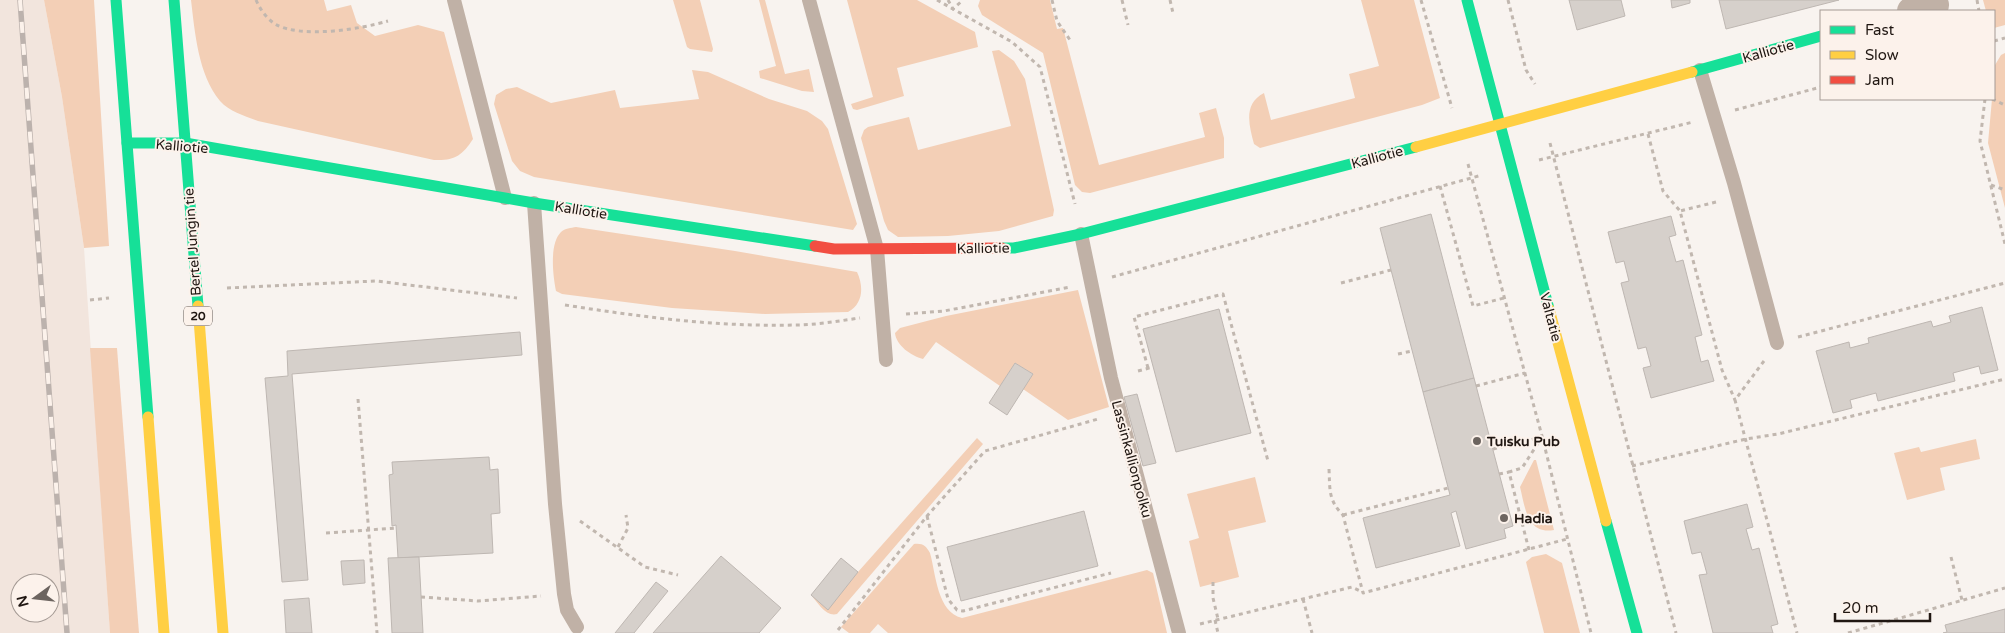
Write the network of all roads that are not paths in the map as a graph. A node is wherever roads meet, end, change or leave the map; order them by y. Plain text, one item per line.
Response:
1 (116, 0) edge
2 (174, 0) edge
3 (454, 0) edge
4 (809, 0) edge
5 (1467, 0) edge
6 (1933, 0) edge
7 (1915, 10) edge
8 (1820, 36) edge
9 (1700, 70) junction
10 (1499, 124) junction
11 (127, 143) junction
12 (185, 143) junction
13 (505, 198) junction
14 (534, 203) junction
15 (1081, 234) junction
16 (877, 249) junction
17 (1777, 343) road end
18 (886, 360) dead end
19 (577, 627) dead end
20 (1178, 631) edge
21 (164, 633) edge
22 (222, 633) edge
23 (1637, 633) edge

1 - 11 main road
2 - 12 main road, Bertel Jungin tie / 20
3 - 13 lane
4 - 16 lane
5 - 10 main road, Valtatie
6 - 7 street
8 - 9 main road, Kalliotie
9 - 10 main road, Kalliotie
9 - 17 lane
10 - 15 main road, Kalliotie
10 - 23 main road, Valtatie
11 - 12 main road, Kalliotie
11 - 21 main road
12 - 13 main road, Kalliotie
12 - 22 main road, Bertel Jungin tie / 20
13 - 14 main road, Kalliotie
14 - 16 main road, Kalliotie
14 - 19 lane
15 - 16 main road, Kalliotie
15 - 20 lane, Lassinkallionpolku
16 - 18 lane

